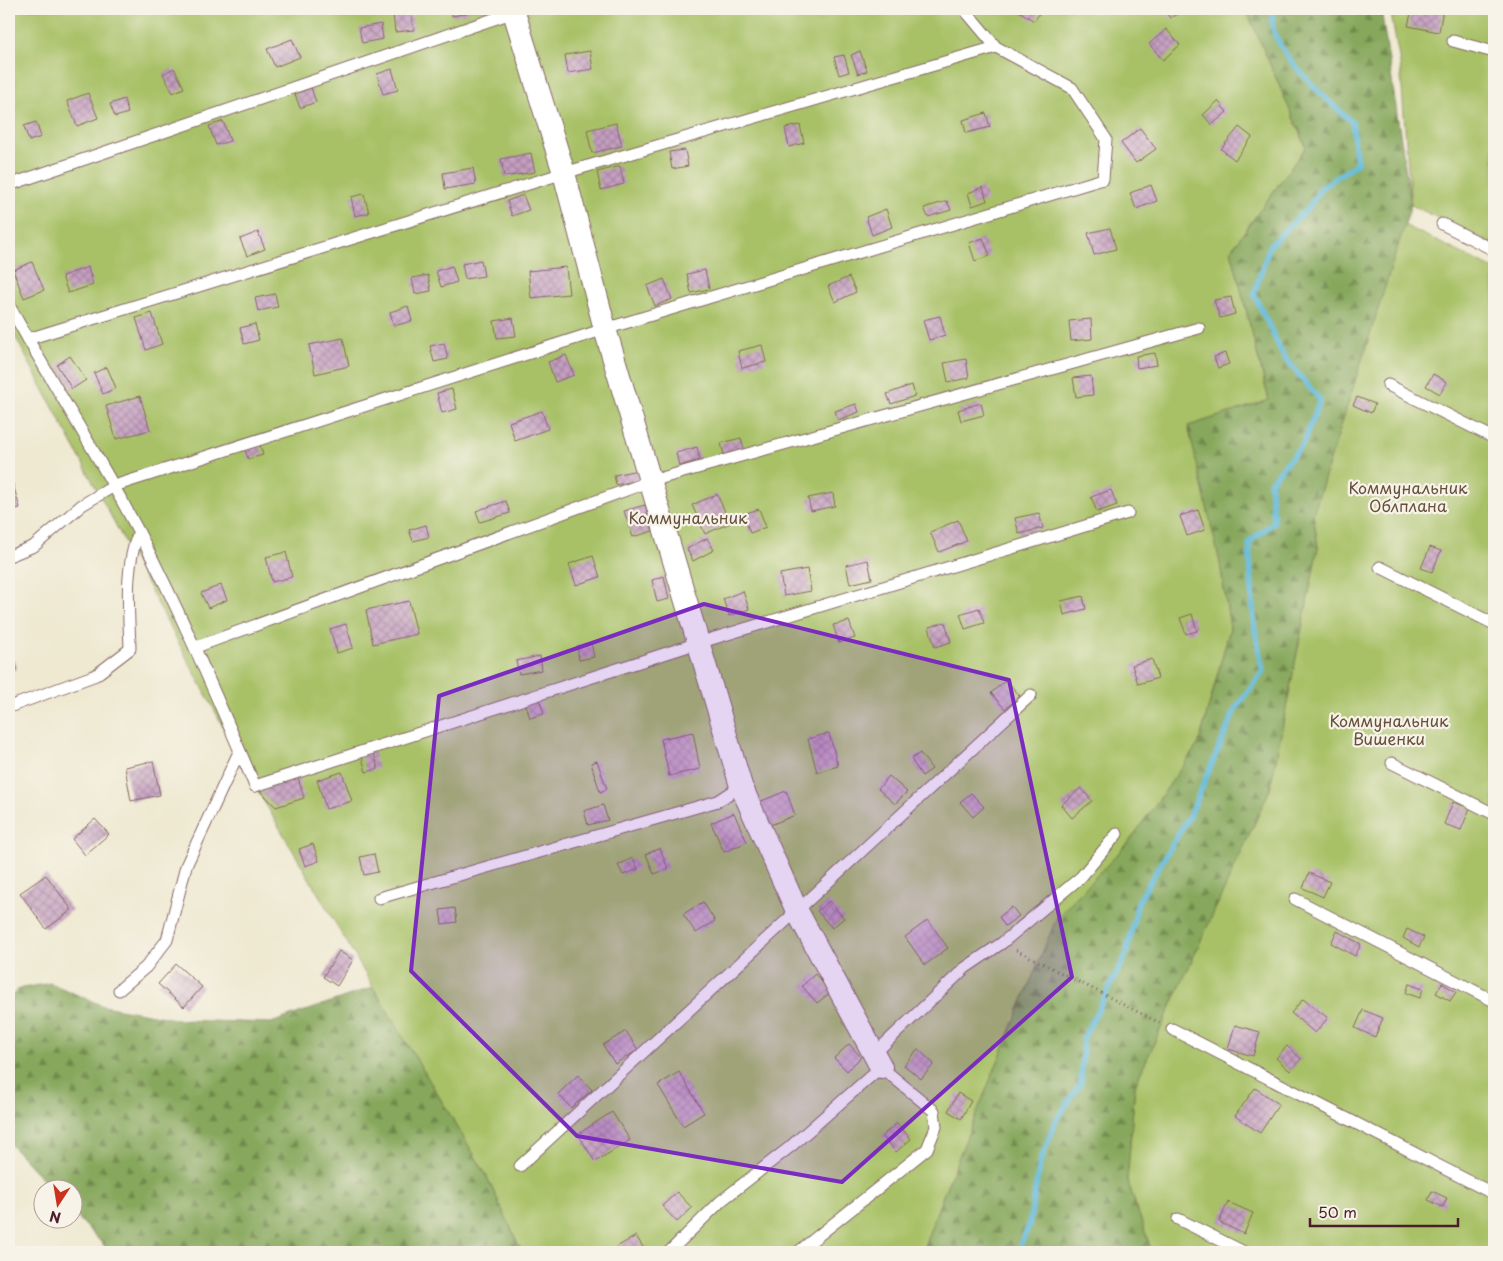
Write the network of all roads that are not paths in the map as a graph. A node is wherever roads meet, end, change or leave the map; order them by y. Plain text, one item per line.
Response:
1 (964, 9) edge
2 (517, 10) edge
3 (1453, 42) dead end
4 (996, 47) junction
5 (1494, 52) edge
6 (564, 173) junction
7 (9, 185) edge
8 (1442, 224) dead end
9 (1494, 250) edge
10 (9, 305) edge
11 (1199, 328) dead end
12 (605, 329) junction
13 (28, 339) junction
14 (1388, 385) dead end
15 (1494, 438) edge
16 (651, 481) junction
17 (114, 486) junction
18 (1128, 513) dead end
19 (138, 534) junction
20 (9, 556) edge
21 (1380, 567) dead end
22 (1494, 624) edge
23 (698, 643) junction
24 (196, 647) junction
25 (1031, 695) dead end
26 (9, 707) edge
27 (1392, 763) dead end
28 (255, 786) junction
29 (741, 786) junction
30 (1494, 814) edge
31 (1117, 834) dead end
32 (379, 898) dead end
33 (1295, 899) dead end
34 (797, 911) junction
35 (119, 990) dead end
36 (1494, 1001) edge
37 (1172, 1029) road end
38 (877, 1060) junction
39 (520, 1166) dead end
40 (1494, 1194) edge
41 (1178, 1219) dead end
42 (669, 1252) edge
43 (798, 1252) edge
44 (1244, 1252) edge

1 - 4 lane
2 - 6 street
2 - 7 lane
3 - 5 lane
4 - 6 lane
4 - 12 lane
6 - 12 street
6 - 13 lane
8 - 9 lane
10 - 13 lane
11 - 16 lane
12 - 16 street
12 - 17 lane
13 - 17 lane
14 - 15 lane
16 - 23 street
16 - 24 lane
17 - 19 lane
17 - 20 lane
18 - 23 lane
19 - 24 lane
19 - 26 lane
21 - 22 lane
23 - 28 lane
23 - 29 street
24 - 28 lane
25 - 34 lane
27 - 30 lane
28 - 35 lane
29 - 32 lane
29 - 34 street
31 - 38 lane
33 - 36 lane
34 - 38 street
34 - 39 lane
37 - 40 lane
38 - 42 lane
38 - 43 lane
41 - 44 lane

